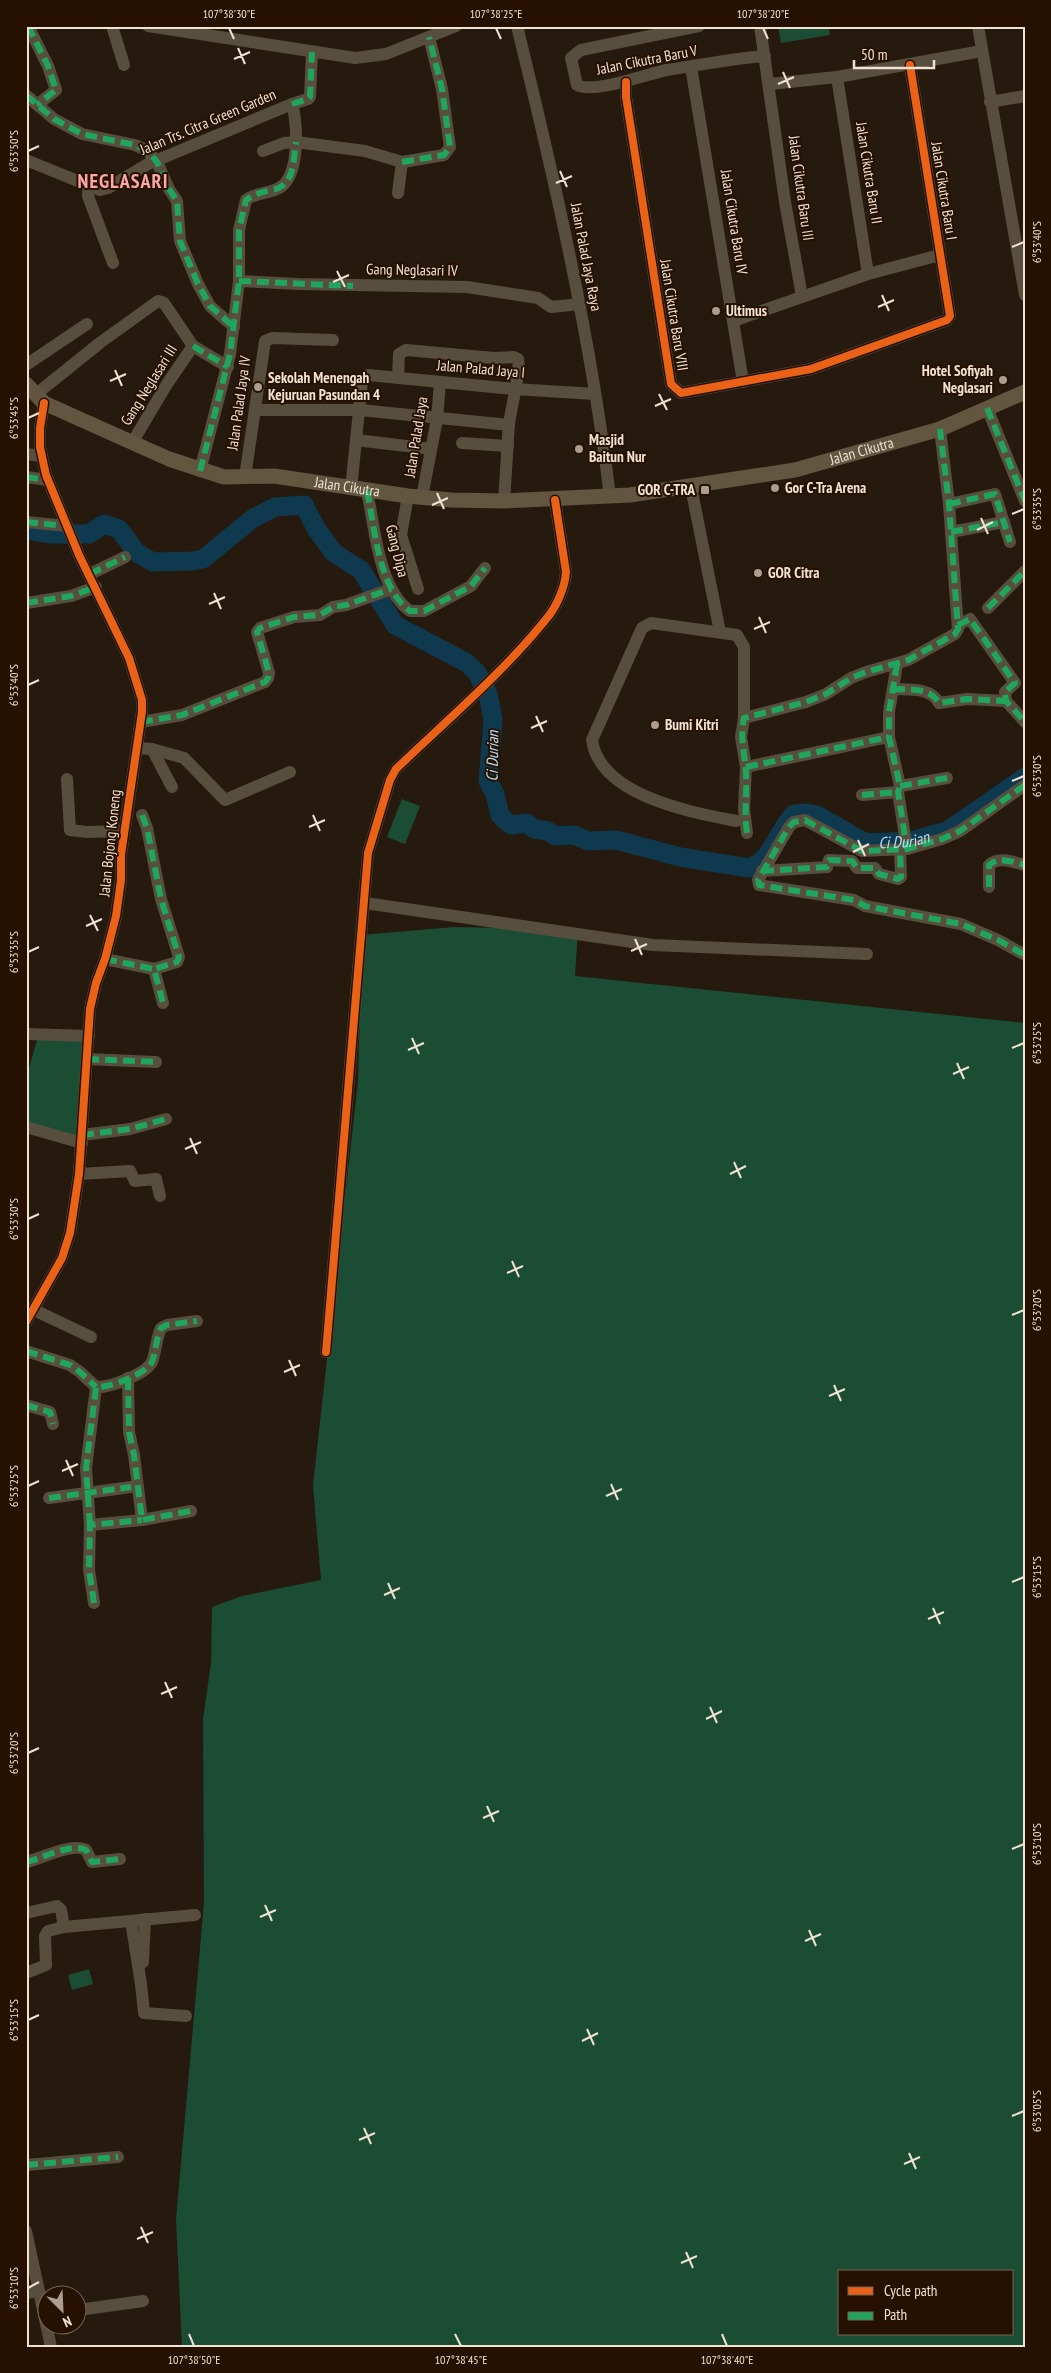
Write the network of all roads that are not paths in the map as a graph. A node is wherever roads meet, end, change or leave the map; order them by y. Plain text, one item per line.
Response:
1 (29, 26) edge
2 (112, 26) edge
3 (148, 26) edge
4 (456, 26) edge
5 (517, 26) edge
6 (699, 26) edge
7 (760, 26) edge
8 (978, 26) edge
9 (429, 38) junction
10 (982, 51) junction
11 (312, 52) junction
12 (765, 56) junction
13 (124, 65) dead end
14 (910, 65) junction
15 (691, 67) junction
16 (837, 77) junction
17 (626, 82) junction
18 (770, 84) junction
19 (26, 95) edge
20 (1025, 96) edge
21 (990, 102) junction
22 (37, 104) junction
23 (292, 104) junction
24 (296, 142) junction
25 (263, 151) dead end
26 (26, 160) edge
27 (157, 162) junction
28 (402, 162) junction
29 (89, 186) junction
30 (398, 193) dead end
31 (1019, 225) edge
32 (940, 255) junction
33 (113, 263) dead end
34 (868, 274) junction
35 (239, 281) junction
36 (1025, 295) edge
37 (802, 296) junction
38 (580, 304) junction
39 (947, 320) joint
40 (734, 321) junction
41 (87, 324) dead end
42 (234, 327) junction
43 (333, 340) dead end
44 (193, 346) junction
45 (26, 365) edge
46 (228, 367) junction
47 (398, 378) junction
48 (440, 382) junction
49 (743, 382) junction
50 (514, 389) junction
51 (1025, 392) edge
52 (35, 394) edge
53 (595, 394) junction
54 (987, 408) junction
55 (256, 410) junction
56 (360, 410) junction
57 (437, 419) junction
58 (509, 425) junction
59 (940, 429) junction
60 (356, 440) junction
61 (132, 443) junction
62 (462, 443) dead end
63 (508, 446) junction
64 (431, 449) junction
65 (26, 454) edge
66 (41, 456) junction
67 (200, 471) junction
68 (26, 477) edge
69 (245, 478) junction
70 (48, 480) junction
71 (691, 487) junction
72 (351, 489) junction
73 (367, 491) junction
74 (415, 497) junction
75 (610, 497) junction
76 (555, 500) junction
77 (504, 501) junction
78 (1025, 501) edge
79 (949, 504) junction
80 (26, 522) edge
81 (1004, 522) junction
82 (69, 529) junction
83 (951, 532) junction
84 (1010, 542) dead end
85 (125, 557) dead end
86 (486, 568) dead end
87 (1025, 571) edge
88 (90, 574) junction
89 (96, 587) junction
90 (418, 589) dead end
91 (388, 590) junction
92 (26, 603) edge
93 (988, 608) dead end
94 (958, 625) junction
95 (720, 632) junction
96 (897, 664) junction
97 (893, 689) junction
98 (1006, 701) junction
99 (744, 718) junction
100 (1024, 721) edge
101 (141, 722) junction
102 (888, 737) junction
103 (137, 748) junction
104 (152, 749) junction
105 (746, 767) junction
106 (290, 772) dead end
107 (947, 778) dead end
108 (67, 779) dead end
109 (1025, 785) edge
110 (172, 787) dead end
111 (899, 789) junction
112 (862, 795) dead end
113 (142, 815) dead end
114 (736, 821) dead end
115 (124, 831) junction
116 (747, 833) dead end
117 (904, 848) junction
118 (1025, 865) edge
119 (762, 871) junction
120 (989, 887) dead end
121 (365, 903) junction
122 (866, 954) dead end
123 (1025, 955) edge
124 (105, 959) junction
125 (154, 969) junction
126 (163, 1003) dead end
127 (26, 1034) edge
128 (89, 1036) junction
129 (88, 1059) junction
130 (156, 1062) dead end
131 (166, 1119) dead end
132 (26, 1126) edge
133 (82, 1139) junction
134 (79, 1174) junction
135 (160, 1196) dead end
136 (29, 1317) edge
137 (198, 1321) dead end
138 (91, 1337) dead end
139 (26, 1350) edge
140 (326, 1352) dead end
141 (128, 1378) junction
142 (96, 1387) junction
143 (26, 1406) edge
144 (53, 1424) dead end
145 (131, 1487) dead end
146 (87, 1493) junction
147 (49, 1498) dead end
148 (190, 1511) dead end
149 (142, 1520) junction
150 (90, 1525) junction
151 (94, 1603) dead end
152 (120, 1859) dead end
153 (26, 1862) edge
154 (26, 1913) edge
155 (195, 1915) dead end
156 (145, 1919) junction
157 (131, 1921) junction
158 (64, 1927) junction
159 (26, 1972) edge
160 (141, 1984) junction
161 (186, 2016) dead end
162 (118, 2157) dead end
163 (26, 2165) edge
164 (26, 2231) edge
165 (39, 2286) edge
166 (143, 2301) dead end
167 (88, 2309) edge

1 - 22 street
2 - 13 street
3 - 11 street
4 - 9 street
5 - 38 street, Jalan Palad Jaya Raya
6 - 17 street, Jalan Cikutra Baru V
7 - 12 street, Jalan Cikutra Baru III
8 - 10 street
9 - 11 street
9 - 28 street
10 - 14 street
10 - 21 street
11 - 23 street, Jalan Trs. Citra Green Garden
12 - 15 street, Jalan Cikutra Baru V
12 - 18 street, Jalan Cikutra Baru III
14 - 16 street
14 - 32 street, Jalan Cikutra Baru I
15 - 17 street, Jalan Cikutra Baru V
15 - 40 street, Jalan Cikutra Baru IV
16 - 18 street
16 - 34 street, Jalan Cikutra Baru II
17 - 49 street, Jalan Cikutra Baru VIII
18 - 37 street, Jalan Cikutra Baru III
19 - 22 street
20 - 21 street
21 - 31 street
22 - 27 street
23 - 24 street
23 - 27 street, Jalan Trs. Citra Green Garden
24 - 25 street
24 - 28 street
24 - 35 street
26 - 29 street, Jalan Trs. Citra Green Garden
27 - 29 street, Jalan Trs. Citra Green Garden
27 - 42 street
28 - 30 street
29 - 33 street
31 - 36 street
32 - 34 street
32 - 39 street, Jalan Cikutra Baru I
34 - 37 street
35 - 38 street, Gang Neglasari IV
35 - 42 street
37 - 40 street
38 - 53 street, Jalan Palad Jaya Raya
39 - 49 street, Jalan Cikutra Baru VIII
40 - 49 street, Jalan Cikutra Baru IV
41 - 45 street
42 - 46 street
43 - 55 street, Jalan Palad Jaya IV
44 - 46 street
44 - 52 street
44 - 61 street, Gang Neglasari III
46 - 67 street
47 - 48 street, Jalan Palad Jaya I
47 - 50 street
47 - 56 street, Jalan Palad Jaya I
48 - 50 street, Jalan Palad Jaya I
48 - 57 street, Jalan Palad Jaya
50 - 53 street, Jalan Palad Jaya I
50 - 58 street
51 - 54 main road, Jalan Cikutra
52 - 61 main road, Jalan Cikutra
52 - 66 street, Jalan Bojong Koneng
53 - 75 street, Jalan Palad Jaya Raya
54 - 59 main road, Jalan Cikutra
54 - 78 street
55 - 56 street
55 - 69 street, Jalan Palad Jaya IV
56 - 57 street
56 - 60 street
57 - 58 street
57 - 64 street, Jalan Palad Jaya
58 - 63 street
59 - 71 main road, Jalan Cikutra
59 - 79 street
60 - 64 street
60 - 72 street
61 - 67 main road, Jalan Cikutra
62 - 63 street
63 - 77 street
64 - 74 street, Jalan Palad Jaya
65 - 66 street
66 - 70 street, Jalan Bojong Koneng
67 - 69 main road, Jalan Cikutra
68 - 70 street
69 - 72 main road, Jalan Cikutra
70 - 82 street, Jalan Bojong Koneng
71 - 75 main road, Jalan Cikutra
71 - 95 street
72 - 73 main road, Jalan Cikutra
73 - 74 main road, Jalan Cikutra
73 - 91 street, Gang Dipa
74 - 77 main road, Jalan Cikutra
74 - 90 street, Jalan Palad Jaya
75 - 76 main road, Jalan Cikutra
76 - 77 main road, Jalan Cikutra
76 - 121 street
79 - 81 street
79 - 83 street
80 - 82 street
81 - 83 street
81 - 84 street
82 - 88 street, Jalan Bojong Koneng
83 - 94 street
85 - 88 street
86 - 91 street, Gang Dipa
87 - 93 street
88 - 89 street, Jalan Bojong Koneng
89 - 92 street
89 - 101 street, Jalan Bojong Koneng
91 - 101 street
94 - 96 street
94 - 98 street
95 - 99 street
95 - 114 street
96 - 97 street
96 - 99 street
97 - 98 street
97 - 102 street
98 - 100 street
99 - 105 street
101 - 103 street, Jalan Bojong Koneng
102 - 105 street
102 - 111 street
103 - 104 street
103 - 115 street, Jalan Bojong Koneng
104 - 106 street
104 - 110 street
105 - 116 street
107 - 111 street
108 - 115 street
109 - 117 street
111 - 112 street
111 - 117 street
113 - 125 street
115 - 124 street, Jalan Bojong Koneng
117 - 119 street
117 - 119 street
118 - 120 street
119 - 123 street
121 - 122 street
121 - 140 street
124 - 125 street
124 - 128 street, Jalan Bojong Koneng
125 - 126 street
127 - 128 street
128 - 129 street, Jalan Bojong Koneng
129 - 130 street
129 - 133 street, Jalan Bojong Koneng
131 - 133 street
132 - 133 street
133 - 134 street, Jalan Bojong Koneng
134 - 135 street
134 - 136 street, Jalan Bojong Koneng
136 - 138 street
137 - 141 street
139 - 142 street
141 - 142 street
141 - 149 street
142 - 146 street
143 - 144 street
145 - 146 street
146 - 147 street
146 - 150 street
148 - 149 street
149 - 150 street
150 - 151 street
152 - 153 street
154 - 158 street
155 - 156 street
156 - 157 street
156 - 160 street
157 - 158 street
157 - 160 street
158 - 159 street
160 - 161 street
162 - 163 street
164 - 165 street
166 - 167 street

